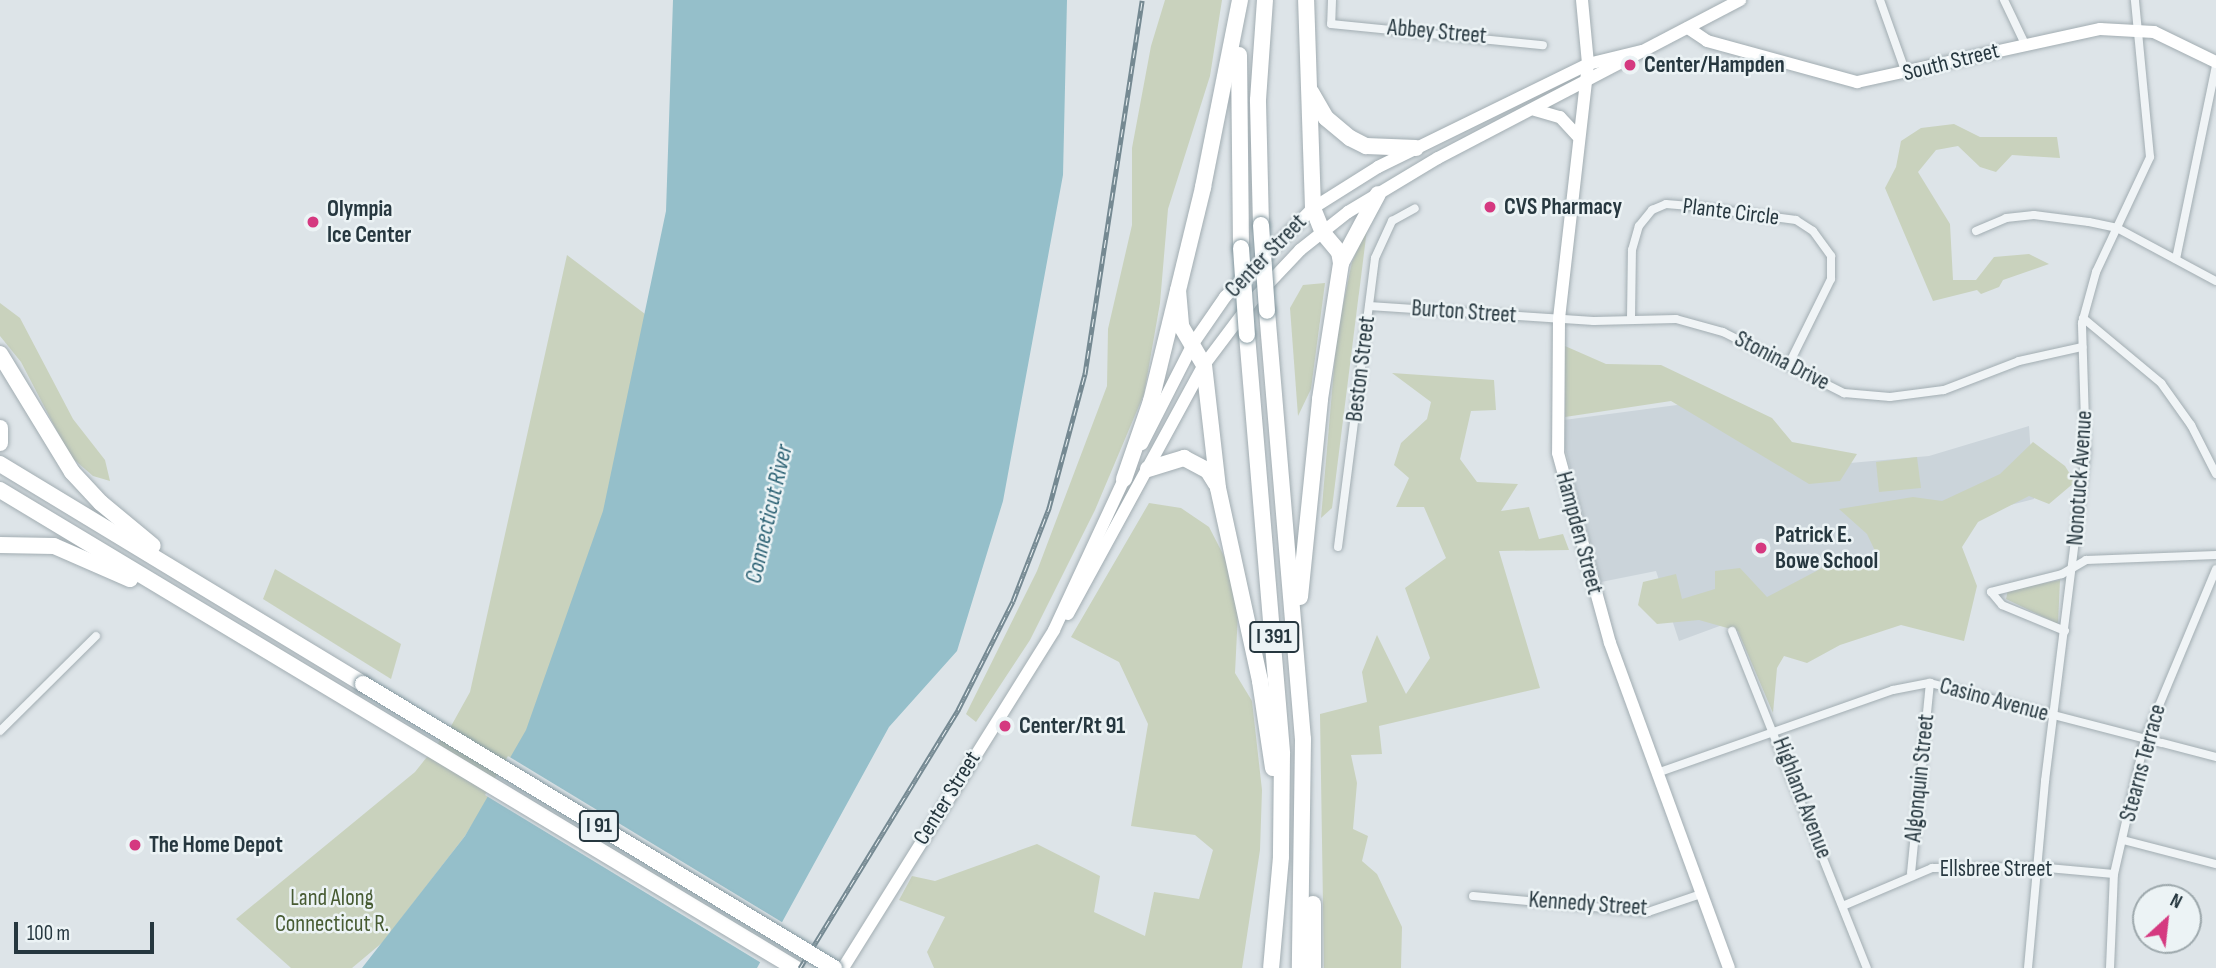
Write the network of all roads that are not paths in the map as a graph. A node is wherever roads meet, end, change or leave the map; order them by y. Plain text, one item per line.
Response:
1 (1241, 0) edge
2 (1265, 0) edge
3 (1306, 0) edge
4 (1332, 0) edge
5 (1582, 0) edge
6 (1740, 0) edge
7 (1880, 0) edge
8 (2004, 0) edge
9 (2135, 0) edge
10 (1688, 27) junction
11 (2137, 29) junction
12 (2025, 44) junction
13 (1543, 45) dead end
14 (1642, 51) junction
15 (1588, 64) junction
16 (2216, 64) edge
17 (1906, 73) junction
18 (1586, 78) junction
19 (1309, 88) junction
20 (1535, 110) junction
21 (1577, 135) junction
22 (1416, 148) junction
23 (1378, 194) junction
24 (1313, 208) junction
25 (1415, 208) dead end
26 (2117, 228) junction
27 (1976, 231) dead end
28 (1323, 233) junction
29 (2176, 259) junction
30 (1340, 263) junction
31 (2216, 281) edge
32 (1178, 290) junction
33 (1369, 306) junction
34 (1630, 318) junction
35 (2083, 318) junction
36 (1559, 319) junction
37 (1194, 342) junction
38 (2082, 347) junction
39 (0, 354) edge
40 (1204, 365) junction
41 (1788, 366) junction
42 (0, 428) edge
43 (0, 443) edge
44 (0, 464) edge
45 (1148, 469) junction
46 (2216, 474) edge
47 (1124, 479) junction
48 (1218, 488) junction
49 (5, 493) edge
50 (0, 545) edge
51 (1338, 547) dead end
52 (2216, 555) edge
53 (2073, 566) junction
54 (2216, 569) edge
55 (211, 591) junction
56 (206, 614) junction
57 (1054, 630) junction
58 (1732, 631) dead end
59 (2065, 631) junction
60 (96, 636) dead end
61 (1296, 641) junction
62 (1930, 683) junction
63 (2054, 716) junction
64 (1775, 730) junction
65 (0, 731) edge
66 (2145, 738) junction
67 (2216, 757) edge
68 (1657, 773) junction
69 (1305, 830) junction
70 (2123, 840) junction
71 (1281, 841) junction
72 (2216, 864) edge
73 (2037, 867) junction
74 (1911, 873) junction
75 (2114, 874) junction
76 (1701, 894) junction
77 (1473, 896) dead end
78 (1845, 905) junction
79 (795, 968) edge
80 (834, 968) edge
81 (843, 968) edge
82 (1270, 968) edge
83 (1300, 968) edge
84 (1313, 968) edge
85 (1729, 968) edge
86 (1867, 968) edge
87 (2028, 968) edge
88 (2110, 968) edge

1 - 32 highway
1 - 71 highway, I 391, bridge
2 - 61 highway, I 391, bridge
3 - 19 highway
4 - 13 street, Abbey Street
5 - 15 main road, Hampden Street
6 - 10 main road, Center Street
7 - 17 street
8 - 12 street
9 - 11 street, Nonotuck Avenue
10 - 14 main road, Center Street
10 - 17 main road, South Street
11 - 12 main road, South Street
11 - 16 main road, South Street
11 - 26 street, Nonotuck Avenue
12 - 17 main road, South Street
14 - 15 main road, Center Street
14 - 18 main road, Center Street
15 - 18 main road, Hampden Street
15 - 22 main road, Center Street
16 - 29 street
18 - 20 main road, Center Street
18 - 21 main road, Hampden Street
19 - 22 highway
19 - 24 highway
20 - 21 main road
20 - 23 main road, Center Street
21 - 36 main road, Hampden Street
22 - 24 main road, Center Street
23 - 28 main road, Center Street
23 - 30 highway
24 - 28 highway
24 - 37 main road, Center Street
25 - 33 street, Beston Street
26 - 27 street
26 - 29 street
26 - 35 street, Nonotuck Avenue
28 - 30 highway
28 - 40 main road, Center Street
29 - 31 street
30 - 61 highway
32 - 37 highway
32 - 47 highway
33 - 36 street, Burton Street
33 - 51 street, Beston Street
34 - 36 street, Stonina Drive
34 - 41 street, Stonina Drive
34 - 41 street, Plante Circle
35 - 38 street, Nonotuck Avenue
35 - 46 street
36 - 68 main road, Hampden Street
37 - 40 highway
37 - 47 main road, Center Street
38 - 41 street, Stonina Drive
38 - 53 street, Nonotuck Avenue
39 - 55 highway
40 - 45 main road, Center Street
40 - 48 highway
42 - 43 highway
44 - 55 highway, I 91
45 - 48 highway
45 - 57 main road, Center Street
47 - 57 main road, Center Street
48 - 71 highway
49 - 56 highway, I 91
50 - 56 highway
52 - 53 street
53 - 59 street, Nonotuck Avenue
53 - 59 street
54 - 66 street, Stearns Terrace
55 - 80 highway, I 91, bridge
56 - 79 highway, I 91
57 - 81 main road, Center Street
58 - 64 street, Highland Avenue
59 - 63 street, Nonotuck Avenue
60 - 65 street
61 - 69 highway, I 391
62 - 63 street, Casino Avenue
62 - 64 street, Casino Avenue
62 - 74 street, Algonquin Street
63 - 66 street, Casino Avenue
63 - 73 street, Nonotuck Avenue
64 - 68 street, Casino Avenue
64 - 78 street, Highland Avenue
66 - 67 street, Casino Avenue
66 - 70 street, Stearns Terrace
68 - 76 main road, Hampden Street
69 - 83 highway
69 - 84 highway
70 - 72 street
70 - 75 street, Stearns Terrace
71 - 82 highway, I 391
73 - 74 street, Ellsbree Street
73 - 75 street, Ellsbree Street
73 - 87 street, Nonotuck Avenue
74 - 78 street, Ellsbree Street
75 - 88 street, Stearns Terrace
76 - 77 street, Kennedy Street
76 - 85 main road, Hampden Street
78 - 86 street, Highland Avenue

